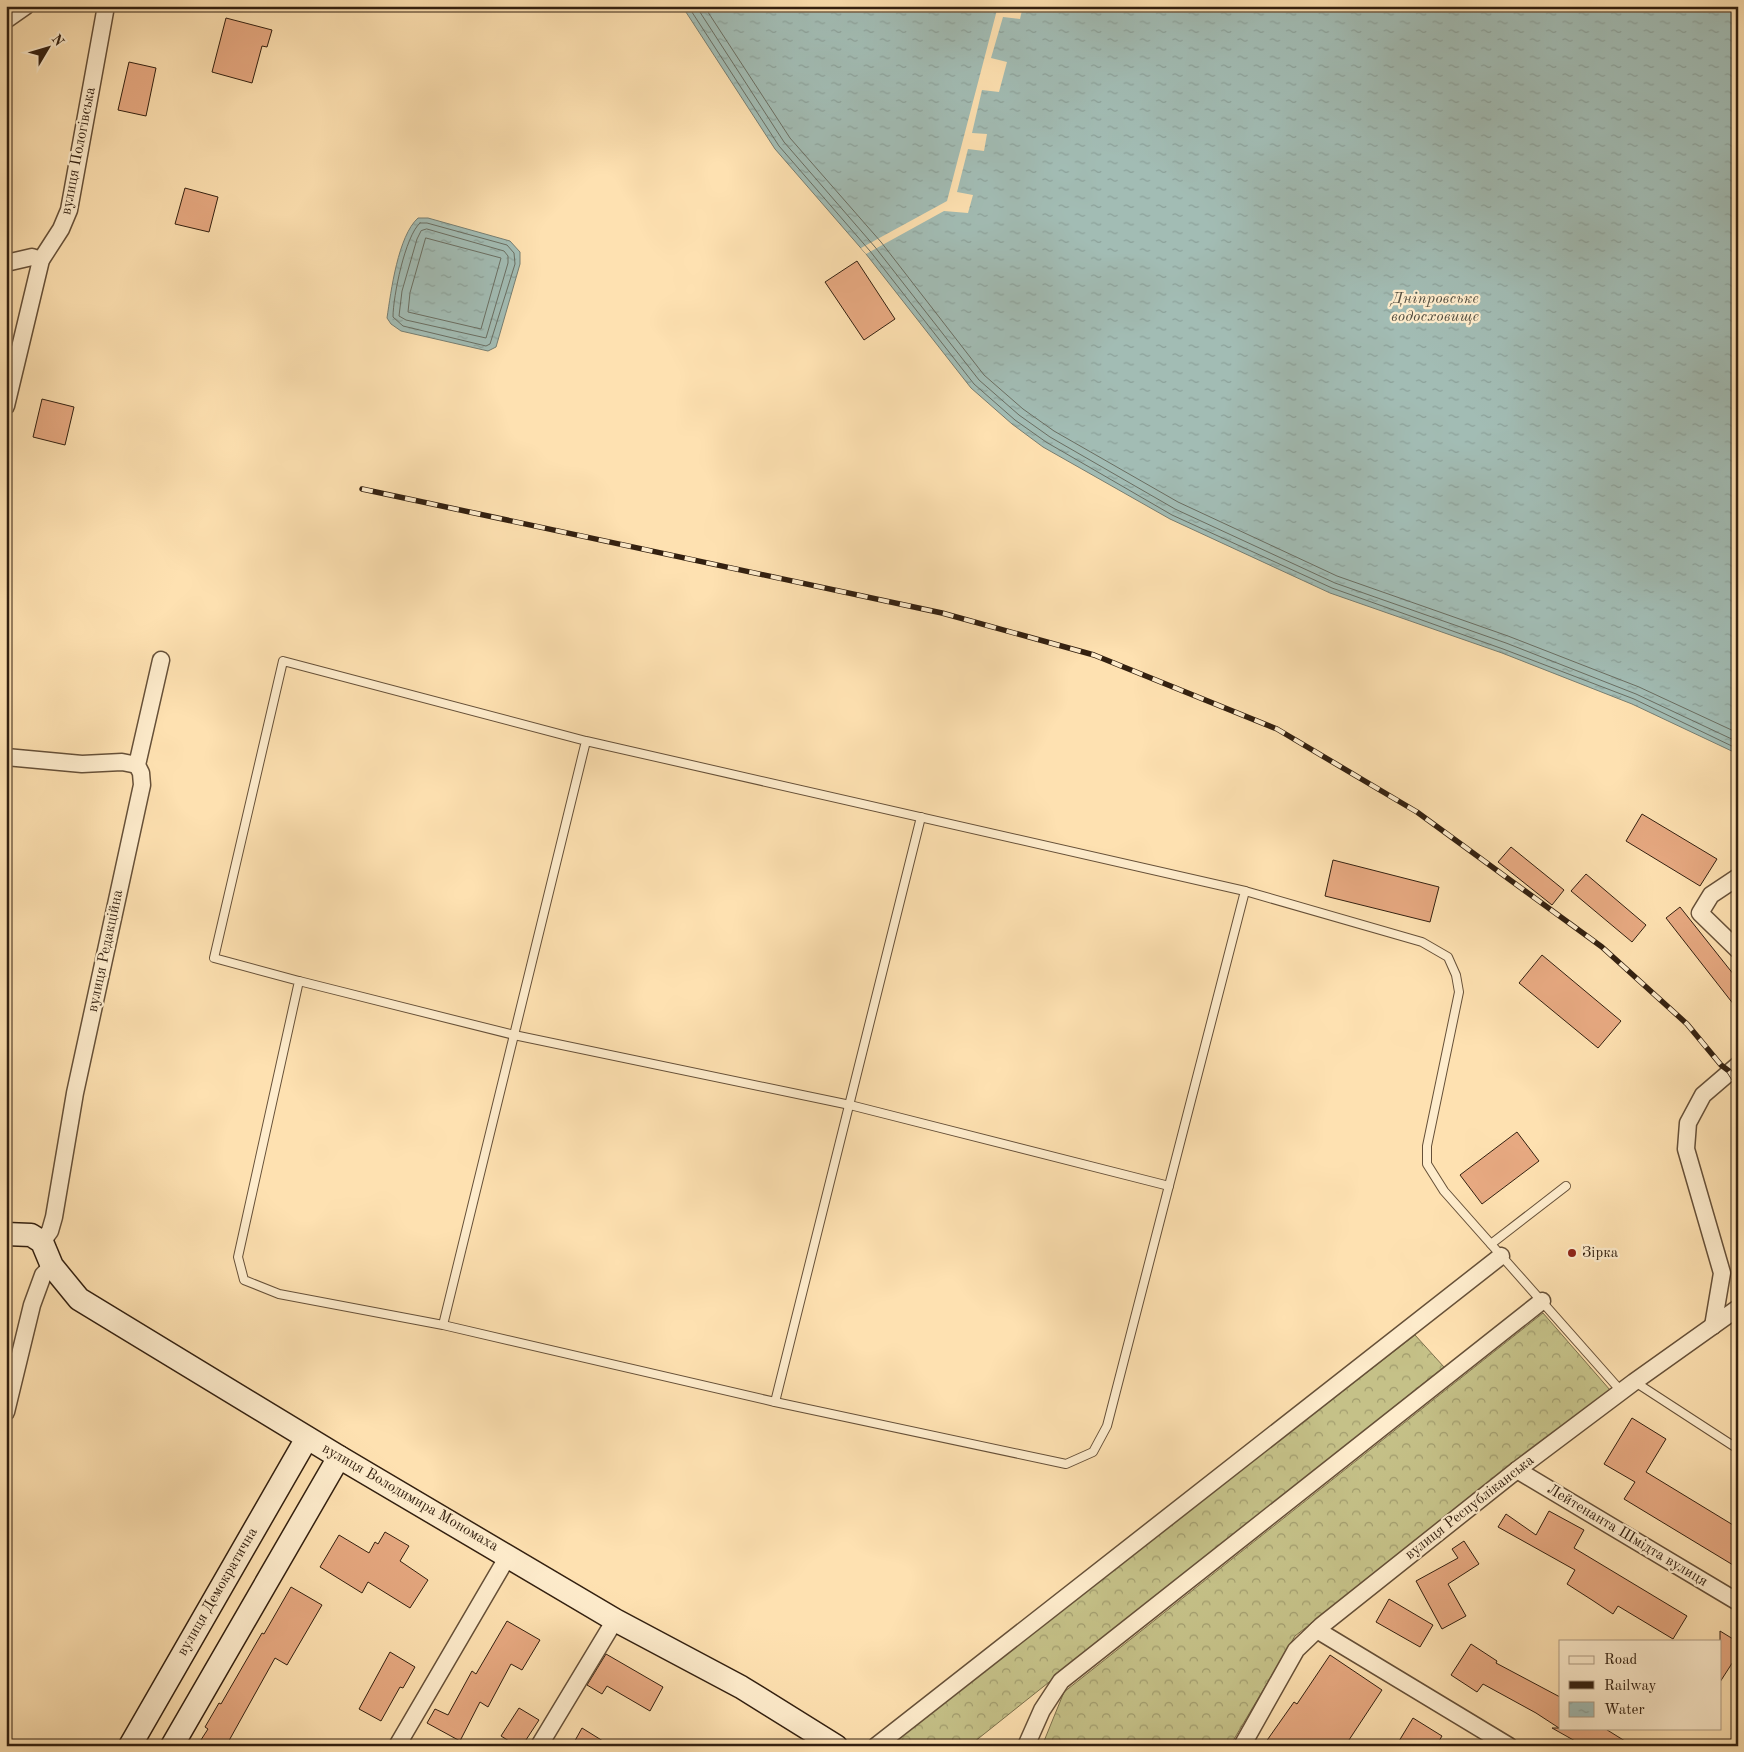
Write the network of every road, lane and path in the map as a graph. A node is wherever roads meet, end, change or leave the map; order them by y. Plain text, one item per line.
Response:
1 (26, 6) edge
2 (106, 6) edge
3 (6, 20) edge
4 (41, 260) junction
5 (6, 263) edge
6 (6, 406) edge
7 (161, 660) dead end
8 (586, 741) junction
9 (6, 757) edge
10 (137, 765) junction
11 (922, 817) junction
12 (1738, 877) edge
13 (1245, 891) junction
14 (1738, 950) edge
15 (299, 981) junction
16 (514, 1035) junction
17 (1738, 1065) edge
18 (850, 1105) junction
19 (1169, 1186) junction
20 (1566, 1186) dead end
21 (6, 1234) edge
22 (42, 1242) junction
23 (1496, 1250) junction
24 (52, 1266) junction
25 (1542, 1301) junction
26 (1738, 1308) edge
27 (443, 1325) junction
28 (1713, 1326) junction
29 (1628, 1387) junction
30 (775, 1402) junction
31 (6, 1412) edge
32 (307, 1438) junction
33 (1738, 1449) edge
34 (339, 1457) junction
35 (1517, 1470) junction
36 (508, 1556) junction
37 (1738, 1602) edge
38 (615, 1620) junction
39 (1318, 1630) junction
40 (130, 1746) edge
41 (172, 1746) edge
42 (397, 1746) edge
43 (539, 1746) edge
44 (836, 1746) edge
45 (876, 1746) edge
46 (1026, 1746) edge
47 (1242, 1746) edge
48 (1509, 1746) edge

1 - 3 street
2 - 4 street, вулиця Пологівська
4 - 5 street
4 - 6 street, вулиця Пологівська
7 - 10 street, вулиця Редакційна
8 - 11 lane
8 - 15 lane
8 - 16 lane
9 - 10 street
10 - 22 street, вулиця Редакційна
11 - 13 lane
11 - 18 lane
12 - 14 street
13 - 19 lane
13 - 23 lane
15 - 16 lane
15 - 27 lane
16 - 18 lane
16 - 27 lane
17 - 28 street
18 - 19 lane
18 - 30 lane
19 - 30 lane
20 - 23 lane
21 - 22 street
22 - 24 street, вулиця Володимира Мономаха
23 - 25 lane
23 - 45 street
24 - 31 street
24 - 32 street, вулиця Володимира Мономаха
25 - 29 lane
25 - 46 street
26 - 28 street, вулиця Республіканська
27 - 30 lane
28 - 29 street, вулиця Республіканська
29 - 33 lane
29 - 35 street, вулиця Республіканська
32 - 34 street, вулиця Володимира Мономаха
32 - 40 street, вулиця Демократична
34 - 36 street, вулиця Володимира Мономаха
34 - 41 street
35 - 37 street, Лейтенанта Шмідта вулиця
35 - 39 street, вулиця Республіканська
36 - 38 street, вулиця Володимира Мономаха
36 - 42 street
38 - 43 street
38 - 44 street, вулиця Володимира Мономаха
39 - 47 street, вулиця Республіканська
39 - 48 street

